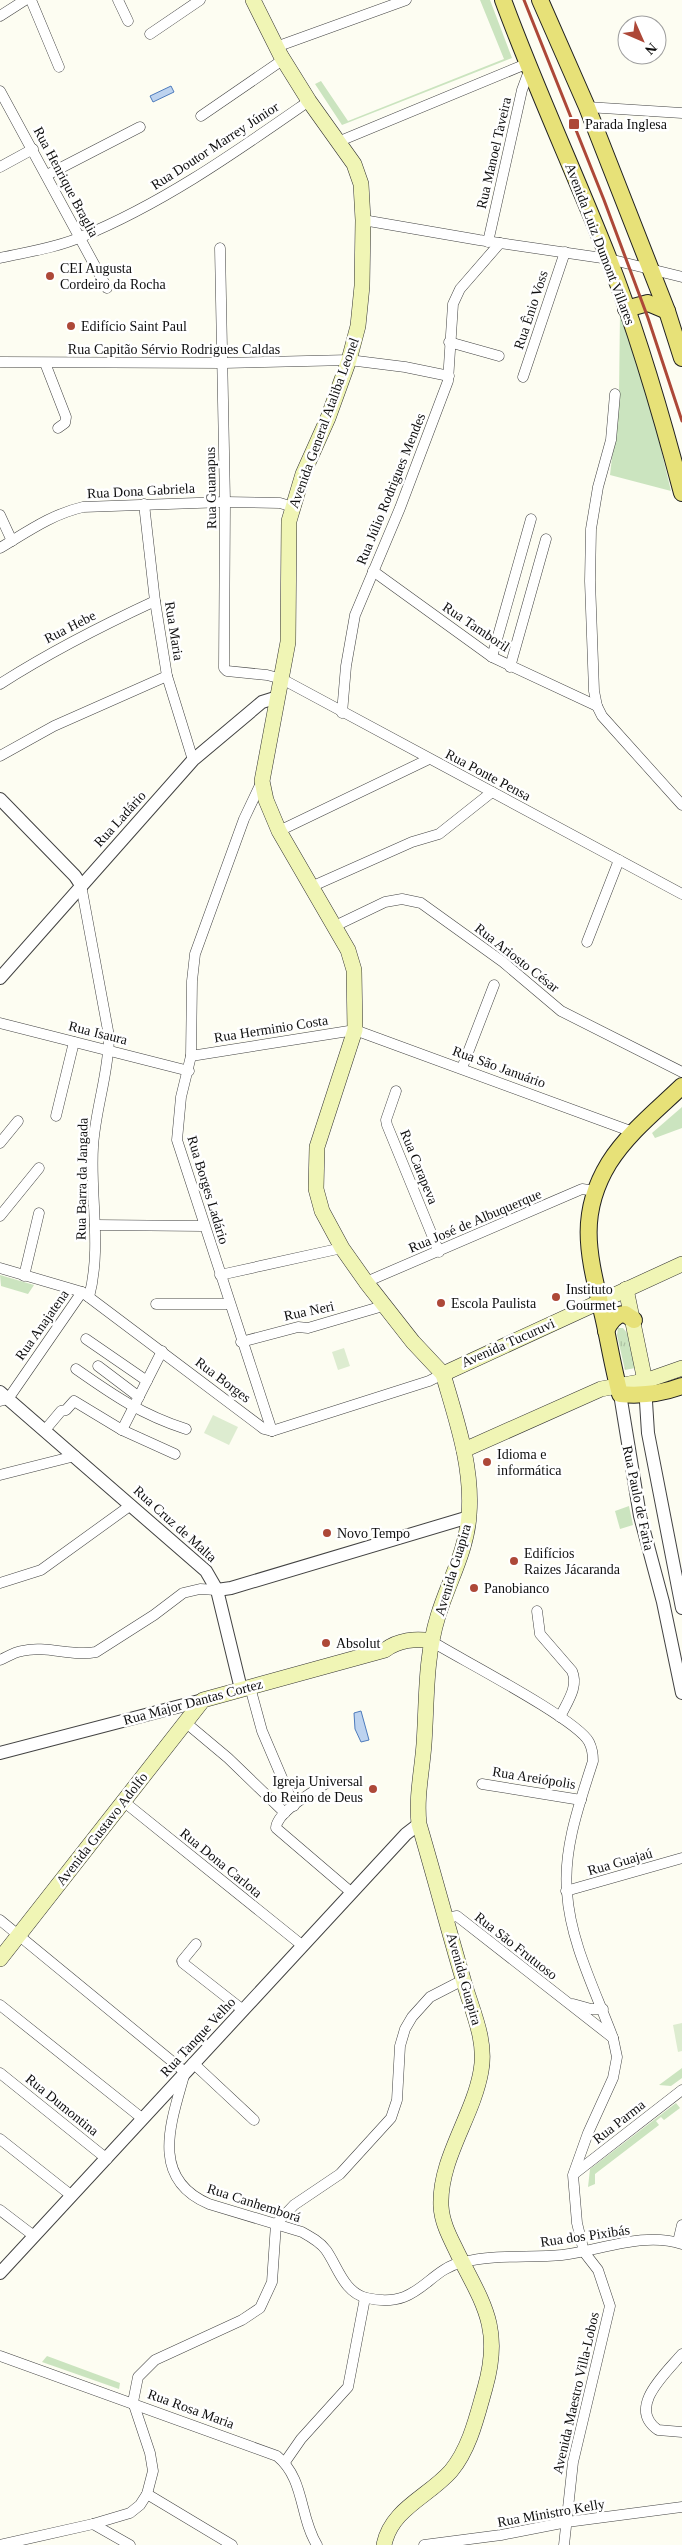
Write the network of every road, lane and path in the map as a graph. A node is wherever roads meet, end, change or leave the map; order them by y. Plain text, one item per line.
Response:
1 (25, 0) edge
2 (31, 0) edge
3 (118, 0) edge
4 (200, 0) edge
5 (253, 0) edge
6 (406, 0) edge
7 (503, 0) edge
8 (540, 0) edge
9 (0, 16) edge
10 (128, 20) dead end
11 (150, 34) dead end
12 (280, 53) junction
13 (58, 67) dead end
14 (528, 68) junction
15 (0, 91) edge
16 (309, 100) junction
17 (587, 107) junction
18 (682, 113) edge
19 (201, 116) dead end
20 (140, 127) dead end
21 (340, 141) junction
22 (32, 149) junction
23 (0, 167) edge
24 (47, 175) junction
25 (363, 220) junction
26 (80, 238) junction
27 (488, 242) junction
28 (500, 243) junction
29 (220, 248) dead end
30 (565, 252) junction
31 (0, 258) edge
32 (609, 259) junction
33 (650, 269) junction
34 (682, 277) edge
35 (106, 288) dead end
36 (626, 310) junction
37 (667, 311) junction
38 (449, 342) junction
39 (499, 356) dead end
40 (682, 358) edge
41 (349, 360) junction
42 (0, 362) edge
43 (45, 363) junction
44 (223, 363) junction
45 (449, 376) junction
46 (523, 377) dead end
47 (615, 394) dead end
48 (58, 428) dead end
49 (682, 493) edge
50 (226, 502) junction
51 (144, 504) junction
52 (293, 507) junction
53 (0, 515) edge
54 (532, 519) dead end
55 (546, 539) dead end
56 (12, 541) junction
57 (0, 548) edge
58 (373, 571) junction
59 (155, 601) junction
60 (492, 657) junction
61 (510, 667) junction
62 (168, 676) junction
63 (282, 679) junction
64 (0, 684) edge
65 (278, 697) junction
66 (597, 706) junction
67 (342, 713) junction
68 (0, 756) edge
69 (429, 759) junction
70 (193, 760) junction
71 (262, 781) junction
72 (492, 792) junction
73 (0, 799) edge
74 (682, 805) edge
75 (279, 831) junction
76 (619, 860) junction
77 (81, 885) junction
78 (313, 886) junction
79 (682, 894) edge
80 (335, 926) junction
81 (587, 942) dead end
82 (0, 978) edge
83 (494, 984) dead end
84 (0, 1023) edge
85 (355, 1030) junction
86 (74, 1042) junction
87 (109, 1050) junction
88 (192, 1056) junction
89 (462, 1068) junction
90 (189, 1071) junction
91 (682, 1072) edge
92 (682, 1086) edge
93 (396, 1091) dead end
94 (56, 1116) dead end
95 (18, 1121) dead end
96 (633, 1132) junction
97 (0, 1143) edge
98 (39, 1168) dead end
99 (594, 1194) junction
100 (39, 1213) dead end
101 (0, 1216) edge
102 (94, 1225) junction
103 (203, 1226) junction
104 (342, 1248) junction
105 (439, 1252) junction
106 (682, 1264) edge
107 (0, 1268) edge
108 (24, 1276) junction
109 (220, 1276) junction
110 (366, 1282) junction
111 (626, 1289) junction
112 (86, 1294) junction
113 (600, 1301) junction
114 (156, 1304) dead end
115 (229, 1304) junction
116 (383, 1306) junction
117 (634, 1320) junction
118 (606, 1331) junction
119 (86, 1339) dead end
120 (241, 1342) junction
121 (162, 1351) junction
122 (98, 1366) dead end
123 (682, 1368) edge
124 (76, 1369) dead end
125 (443, 1374) junction
126 (147, 1381) junction
127 (682, 1386) edge
128 (645, 1388) junction
129 (619, 1390) junction
130 (139, 1397) junction
131 (3, 1398) edge
132 (134, 1408) junction
133 (186, 1429) dead end
134 (45, 1430) junction
135 (122, 1430) junction
136 (272, 1432) junction
137 (464, 1450) junction
138 (175, 1454) dead end
139 (75, 1456) junction
140 (0, 1475) edge
141 (131, 1505) junction
142 (469, 1517) junction
143 (0, 1583) edge
144 (218, 1590) junction
145 (662, 1602) junction
146 (681, 1603) edge
147 (537, 1611) dead end
148 (431, 1641) junction
149 (0, 1660) edge
150 (246, 1688) junction
151 (682, 1693) edge
152 (203, 1700) junction
153 (560, 1717) junction
154 (185, 1722) junction
155 (0, 1753) edge
156 (328, 1782) dead end
157 (482, 1784) dead end
158 (580, 1800) junction
159 (123, 1801) junction
160 (294, 1806) junction
161 (285, 1813) junction
162 (419, 1824) junction
163 (682, 1858) edge
164 (566, 1891) junction
165 (352, 1893) junction
166 (446, 1918) junction
167 (0, 1920) edge
168 (19, 1935) junction
169 (196, 1944) dead end
170 (303, 1946) junction
171 (0, 1958) edge
172 (463, 1980) junction
173 (567, 2003) junction
174 (0, 2005) edge
175 (603, 2009) junction
176 (243, 2010) junction
177 (613, 2038) junction
178 (189, 2067) junction
179 (0, 2073) edge
180 (682, 2090) edge
181 (143, 2119) junction
182 (254, 2120) dead end
183 (0, 2139) edge
184 (107, 2159) junction
185 (573, 2175) junction
186 (72, 2196) junction
187 (0, 2210) edge
188 (276, 2224) junction
189 (682, 2225) edge
190 (34, 2236) junction
191 (680, 2243) edge
192 (584, 2252) junction
193 (462, 2262) junction
194 (0, 2273) edge
195 (365, 2298) junction
196 (682, 2354) edge
197 (0, 2356) edge
198 (133, 2402) junction
199 (682, 2432) edge
200 (285, 2462) junction
201 (147, 2494) junction
202 (682, 2507) edge
203 (566, 2522) junction
204 (93, 2524) junction
205 (25, 2539) junction
206 (0, 2545) edge
207 (34, 2545) edge
208 (130, 2545) edge
209 (232, 2545) edge
210 (317, 2545) edge
211 (384, 2545) edge
212 (424, 2545) edge
213 (564, 2545) edge

1 - 9 street
2 - 13 street
3 - 10 street
4 - 11 street
5 - 12 main road, Avenida General Ataliba Leonel
6 - 12 street
7 - 14 main road, Avenida Luiz Dumont Villares
8 - 17 main road
12 - 16 main road, Avenida General Ataliba Leonel
12 - 19 street
14 - 21 street
14 - 27 street, Rua Manoel Taveira
14 - 32 main road, Avenida Luiz Dumont Villares
15 - 22 street, Rua Henrique Braglia
16 - 21 main road, Avenida General Ataliba Leonel
16 - 26 street, Rua Doutor Marrey Júnior
17 - 18 street
17 - 33 main road
20 - 24 street
21 - 25 main road, Avenida General Ataliba Leonel
22 - 23 street
22 - 24 street, Rua Henrique Braglia
24 - 26 street, Rua Henrique Braglia
25 - 27 street
25 - 41 main road, Avenida General Ataliba Leonel
26 - 31 street, Rua Doutor Marrey Júnior
26 - 35 street, Rua Henrique Braglia
27 - 28 street
28 - 30 street
28 - 38 street
29 - 44 street, Rua Guanapus
30 - 32 street
30 - 46 street, Rua Ênio Voss
32 - 33 street
32 - 36 main road, Avenida Luiz Dumont Villares
33 - 34 street
33 - 37 main road
36 - 37 main road
36 - 49 main road, Avenida Luiz Dumont Villares
37 - 40 main road
38 - 39 street
38 - 45 street
41 - 44 street, Rua Capitão Sérvio Rodrigues Caldas
41 - 45 street
41 - 52 main road, Avenida General Ataliba Leonel
42 - 43 street, Rua Capitão Sérvio Rodrigues Caldas
43 - 44 street, Rua Capitão Sérvio Rodrigues Caldas
43 - 48 street
44 - 50 street, Rua Guanapus
45 - 58 street, Rua Júlio Rodrigues Mendes
47 - 66 street
50 - 51 street, Rua Dona Gabriela
50 - 52 street, Rua Dona Gabriela
50 - 63 street, Rua Guanapus
51 - 56 street, Rua Dona Gabriela
51 - 59 street, Rua Maria
52 - 63 main road, Avenida General Ataliba Leonel
53 - 56 street
54 - 60 street
55 - 61 street
56 - 57 street, Rua Dona Gabriela
58 - 60 street, Rua Tamboril
58 - 67 street, Rua Júlio Rodrigues Mendes
59 - 62 street, Rua Maria
59 - 64 street, Rua Hebe
60 - 61 street, Rua Tamboril
61 - 66 street, Rua Tamboril
62 - 68 street
62 - 70 street, Rua Maria
63 - 65 main road, Avenida General Ataliba Leonel
63 - 67 street, Rua Ponte Pensa
65 - 70 street, Rua Ladário
65 - 71 main road, Avenida General Ataliba Leonel
66 - 74 street
67 - 69 street, Rua Ponte Pensa
69 - 72 street, Rua Ponte Pensa
69 - 75 street
70 - 77 street, Rua Ladário
71 - 75 main road, Avenida General Ataliba Leonel
71 - 88 street, Rua Borges Ladário
72 - 76 street, Rua Ponte Pensa
72 - 78 street
73 - 77 street
75 - 78 main road, Avenida General Ataliba Leonel
76 - 79 street, Rua Ponte Pensa
76 - 81 street
77 - 82 street, Rua Ladário
77 - 87 street, Rua Barra da Jangada
78 - 80 main road, Avenida General Ataliba Leonel
80 - 85 main road, Avenida General Ataliba Leonel
80 - 91 street, Rua Ariosto César
83 - 89 street
84 - 86 street, Rua Isaura
85 - 88 street, Rua Herminio Costa
85 - 89 street, Rua São Januário
85 - 104 main road, Avenida General Ataliba Leonel
86 - 87 street, Rua Isaura
86 - 94 street
87 - 90 street, Rua Isaura
87 - 102 street, Rua Barra da Jangada
88 - 90 street, Rua Borges Ladário
89 - 96 street, Rua São Januário
90 - 103 street, Rua Borges Ladário
92 - 96 main road, Rua Paulo de Faria
93 - 105 street, Rua Carapeva
95 - 97 street
96 - 99 main road, Rua Paulo de Faria
98 - 101 street
99 - 105 street, Rua José de Albuquerque
99 - 113 main road, Rua Paulo de Faria
100 - 108 street
102 - 103 street
102 - 112 street, Rua Barra da Jangada
103 - 109 street, Rua Borges Ladário
104 - 109 street
104 - 110 main road, Avenida General Ataliba Leonel
105 - 110 street, Rua José de Albuquerque
106 - 111 main road, Avenida Tucuruvi
107 - 108 street, Rua Borges
108 - 112 street, Rua Borges
109 - 115 street, Rua Borges Ladário
110 - 116 main road, Avenida General Ataliba Leonel
111 - 113 main road, Avenida Tucuruvi
111 - 117 main road, Rua Paulo de Faria
112 - 121 street, Rua Borges
112 - 131 street, Rua Anajatena
113 - 118 main road, Rua Paulo de Faria
113 - 125 main road, Avenida Tucuruvi
114 - 115 street
115 - 120 street, Rua Borges Ladário
116 - 120 street, Rua Neri
116 - 125 main road, Avenida General Ataliba Leonel
117 - 118 main road
117 - 128 main road, Rua Paulo de Faria
118 - 129 main road, Rua Paulo de Faria
119 - 126 street
120 - 136 street, Rua Borges Ladário
121 - 126 street
121 - 136 street, Rua Borges
122 - 130 street
123 - 128 main road
124 - 132 street
125 - 136 street
125 - 137 main road, Avenida Guapira
126 - 130 street
127 - 128 main road
128 - 129 main road
128 - 146 street, Rua Paulo de Faria
129 - 137 main road
129 - 145 street, Rua Paulo de Faria
130 - 132 street
131 - 134 street, Rua Cruz de Malta
132 - 133 street
132 - 135 street
134 - 135 street
134 - 139 street, Rua Cruz de Malta
135 - 138 street
137 - 142 main road, Avenida Guapira
139 - 140 street
139 - 141 street, Rua Cruz de Malta
141 - 143 street
141 - 144 street, Rua Cruz de Malta
142 - 144 street
142 - 148 main road, Avenida Guapira
144 - 149 street
144 - 150 street
145 - 146 street
145 - 151 street, Rua Paulo de Faria
147 - 153 street
148 - 150 main road, Rua Major Dantas Cortez
148 - 153 street, Avenida Maestro Villa-Lobos
148 - 162 main road, Avenida Guapira
150 - 152 main road, Rua Major Dantas Cortez
150 - 160 street
152 - 154 main road, Avenida Gustavo Adolfo
152 - 155 street, Rua Major Dantas Cortez
153 - 158 street, Avenida Maestro Villa-Lobos
154 - 159 main road, Avenida Gustavo Adolfo
154 - 161 street
156 - 160 street
157 - 158 street, Rua Areiópolis
158 - 164 street, Avenida Maestro Villa-Lobos
159 - 168 main road, Avenida Gustavo Adolfo
159 - 170 street, Rua Dona Carlota
160 - 161 street
161 - 165 street
162 - 165 street, Rua Tanque Velho
162 - 166 main road, Avenida Guapira
163 - 164 street, Rua Guajaú
164 - 175 street, Avenida Maestro Villa-Lobos
165 - 170 street, Rua Tanque Velho
166 - 172 main road, Avenida Guapira
166 - 173 street, Rua São Frutuoso
167 - 168 street
168 - 171 main road, Avenida Gustavo Adolfo
168 - 178 street
169 - 176 street
170 - 176 street, Rua Tanque Velho
172 - 188 street
172 - 193 main road, Avenida Guapira
173 - 175 street, Rua São Frutuoso
173 - 177 street, Rua São Frutuoso
174 - 181 street
175 - 177 street, Avenida Maestro Villa-Lobos
176 - 178 street, Rua Tanque Velho
177 - 185 street, Avenida Maestro Villa-Lobos
178 - 181 street, Rua Tanque Velho
178 - 182 street
178 - 188 street, Rua Canhemborá
179 - 184 street, Rua Dumontina
180 - 185 street, Rua Parma
181 - 184 street, Rua Tanque Velho
183 - 186 street
184 - 186 street, Rua Tanque Velho
185 - 192 street, Avenida Maestro Villa-Lobos
186 - 190 street, Rua Tanque Velho
187 - 190 street
188 - 195 street, Rua Canhemborá
188 - 198 street
189 - 191 street
190 - 194 street, Rua Tanque Velho
191 - 192 street, Rua dos Pixibás
192 - 193 street, Rua dos Pixibás
192 - 203 street, Avenida Maestro Villa-Lobos
193 - 195 street
193 - 211 main road, Avenida Guapira
195 - 200 street
196 - 199 street
197 - 198 street, Rua Rosa Maria
198 - 200 street, Rua Rosa Maria
198 - 201 street
200 - 210 street
201 - 204 street
201 - 209 street
202 - 203 street, Rua Ministro Kelly
203 - 212 street, Rua Ministro Kelly
203 - 213 street, Avenida Maestro Villa-Lobos
204 - 205 street
204 - 208 street
205 - 206 street
205 - 207 street

